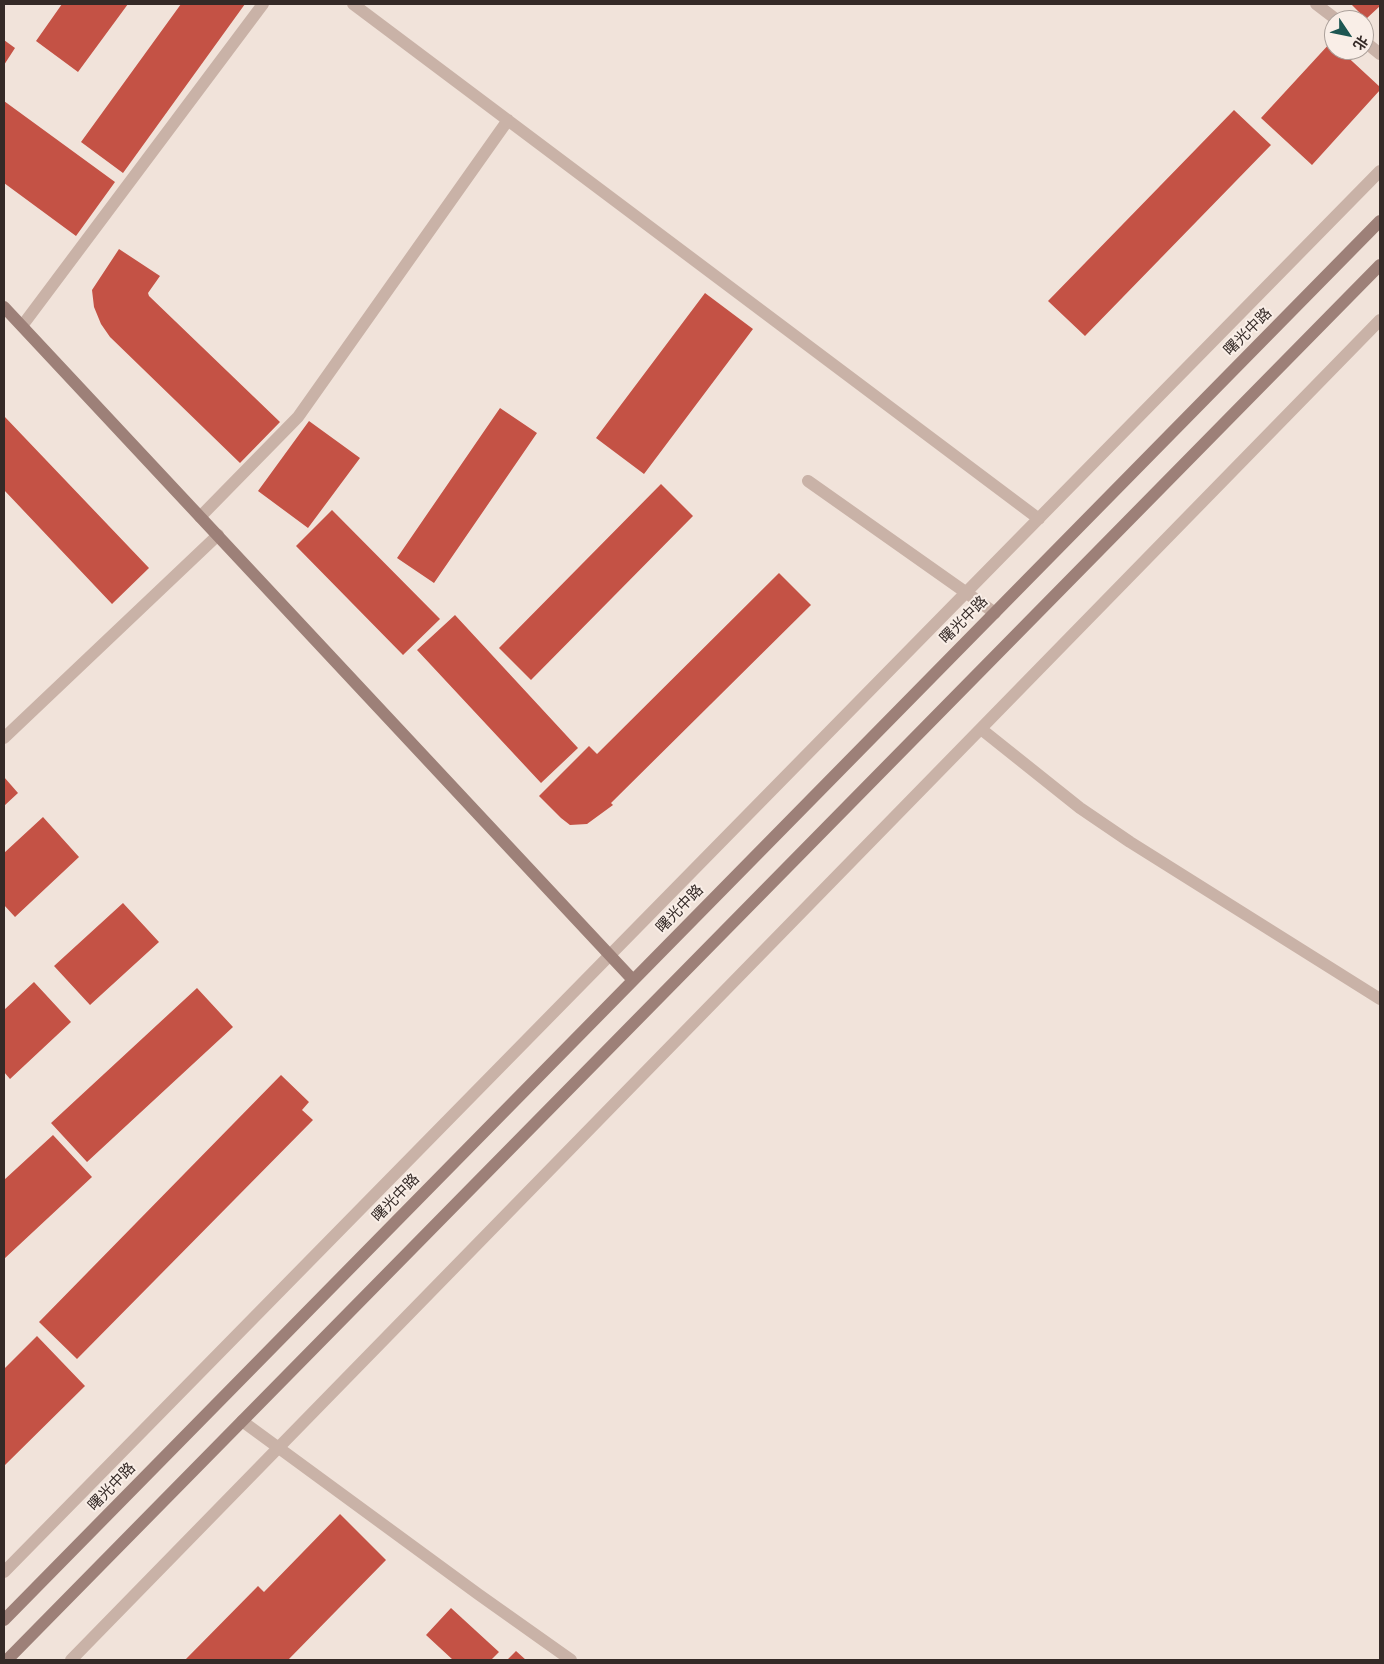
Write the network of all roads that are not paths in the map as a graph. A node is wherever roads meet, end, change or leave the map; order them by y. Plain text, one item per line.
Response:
1 (263, 4) edge
2 (353, 4) edge
3 (508, 120) junction
4 (1380, 171) edge
5 (1380, 221) edge
6 (1380, 265) edge
7 (4, 307) edge
8 (1380, 320) edge
9 (22, 326) junction
10 (808, 481) dead end
11 (200, 517) junction
12 (1039, 519) junction
13 (218, 535) junction
14 (966, 592) junction
15 (995, 613) junction
16 (981, 729) junction
17 (4, 738) edge
18 (610, 955) junction
19 (633, 980) junction
20 (1380, 999) edge
21 (242, 1421) junction
22 (278, 1448) junction
23 (4, 1572) edge
24 (4, 1620) edge
25 (7, 1660) edge
26 (71, 1660) edge
27 (571, 1660) edge

1 - 9 street
2 - 3 street
3 - 11 street
3 - 12 street
4 - 12 street
5 - 15 main road, 曙光中路
6 - 21 main road
7 - 9 main road
8 - 16 street
9 - 11 main road
10 - 14 street
11 - 13 main road
12 - 14 street
13 - 17 street
13 - 18 main road
14 - 15 street
14 - 18 street
15 - 19 main road, 曙光中路
16 - 20 street
16 - 22 street
18 - 19 main road
18 - 23 street
19 - 24 main road, 曙光中路
21 - 22 street
21 - 25 main road
22 - 26 street
22 - 27 street

